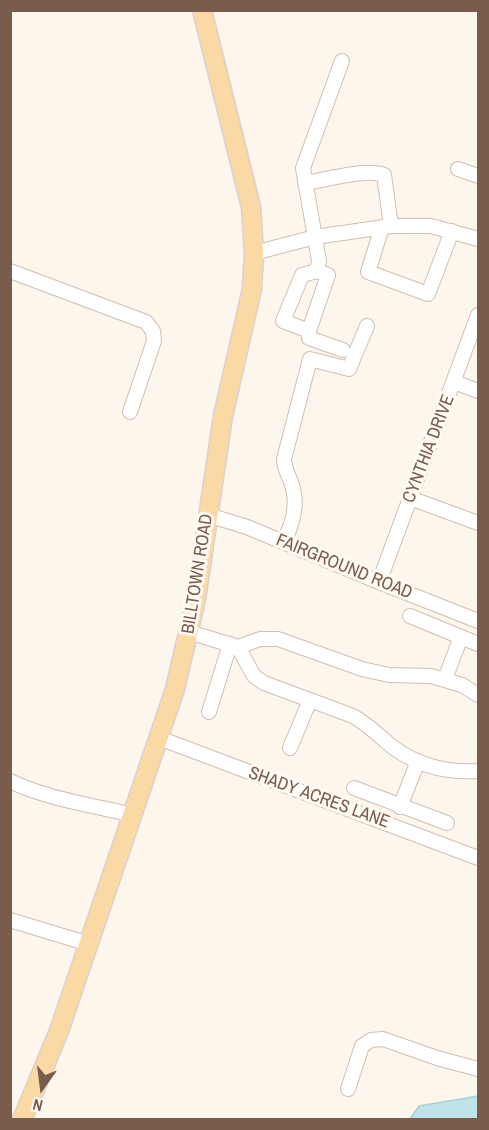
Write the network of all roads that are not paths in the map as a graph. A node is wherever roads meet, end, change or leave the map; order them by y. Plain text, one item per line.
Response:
1 (202, 10) edge
2 (342, 62) dead end
3 (458, 169) dead end
4 (478, 176) edge
5 (305, 183) junction
6 (386, 226) junction
7 (452, 231) junction
8 (315, 237) junction
9 (478, 239) edge
10 (254, 253) junction
11 (10, 271) edge
12 (317, 272) junction
13 (478, 315) edge
14 (367, 326) dead end
15 (309, 334) junction
16 (343, 350) dead end
17 (310, 359) junction
18 (454, 382) junction
19 (478, 391) edge
20 (130, 412) dead end
21 (410, 498) junction
22 (208, 515) junction
23 (478, 523) edge
24 (284, 542) junction
25 (379, 582) junction
26 (410, 616) dead end
27 (478, 621) edge
28 (189, 632) junction
29 (461, 637) junction
30 (478, 644) edge
31 (234, 646) junction
32 (445, 679) junction
33 (478, 695) edge
34 (310, 700) junction
35 (208, 712) dead end
36 (159, 738) junction
37 (290, 748) dead end
38 (418, 761) junction
39 (478, 771) edge
40 (10, 781) edge
41 (354, 788) dead end
42 (400, 807) junction
43 (134, 814) junction
44 (447, 823) dead end
45 (478, 858) edge
46 (10, 920) edge
47 (89, 944) junction
48 (478, 1070) edge
49 (348, 1089) dead end
50 (22, 1119) edge

1 - 10 main road, BILLTOWN ROAD
2 - 5 street
3 - 4 street
5 - 6 street
5 - 8 street
6 - 7 street
6 - 7 street
6 - 8 street
7 - 9 street
8 - 10 street
8 - 12 street
10 - 22 main road, BILLTOWN ROAD
11 - 20 street
12 - 15 street
12 - 15 street
13 - 18 street, CYNTHIA DRIVE
14 - 17 street
15 - 16 street
15 - 17 street
17 - 24 street
18 - 19 street
18 - 21 street, CYNTHIA DRIVE
21 - 23 street
21 - 25 street, CYNTHIA DRIVE
22 - 24 street, FAIRGROUND ROAD
22 - 28 main road, BILLTOWN ROAD
24 - 25 street, FAIRGROUND ROAD
25 - 27 street, FAIRGROUND ROAD
26 - 29 street
28 - 31 street
28 - 36 main road, BILLTOWN ROAD
29 - 30 street
29 - 32 street
31 - 32 street
31 - 34 street
31 - 35 street
32 - 33 street
34 - 37 street
34 - 38 street
36 - 43 main road, BILLTOWN ROAD
36 - 45 street, SHADY ACRES LANE
38 - 39 street
38 - 42 street
40 - 43 street
41 - 42 street
42 - 44 street
43 - 47 main road, BILLTOWN ROAD
46 - 47 street
47 - 50 main road, BILLTOWN ROAD
48 - 49 street

